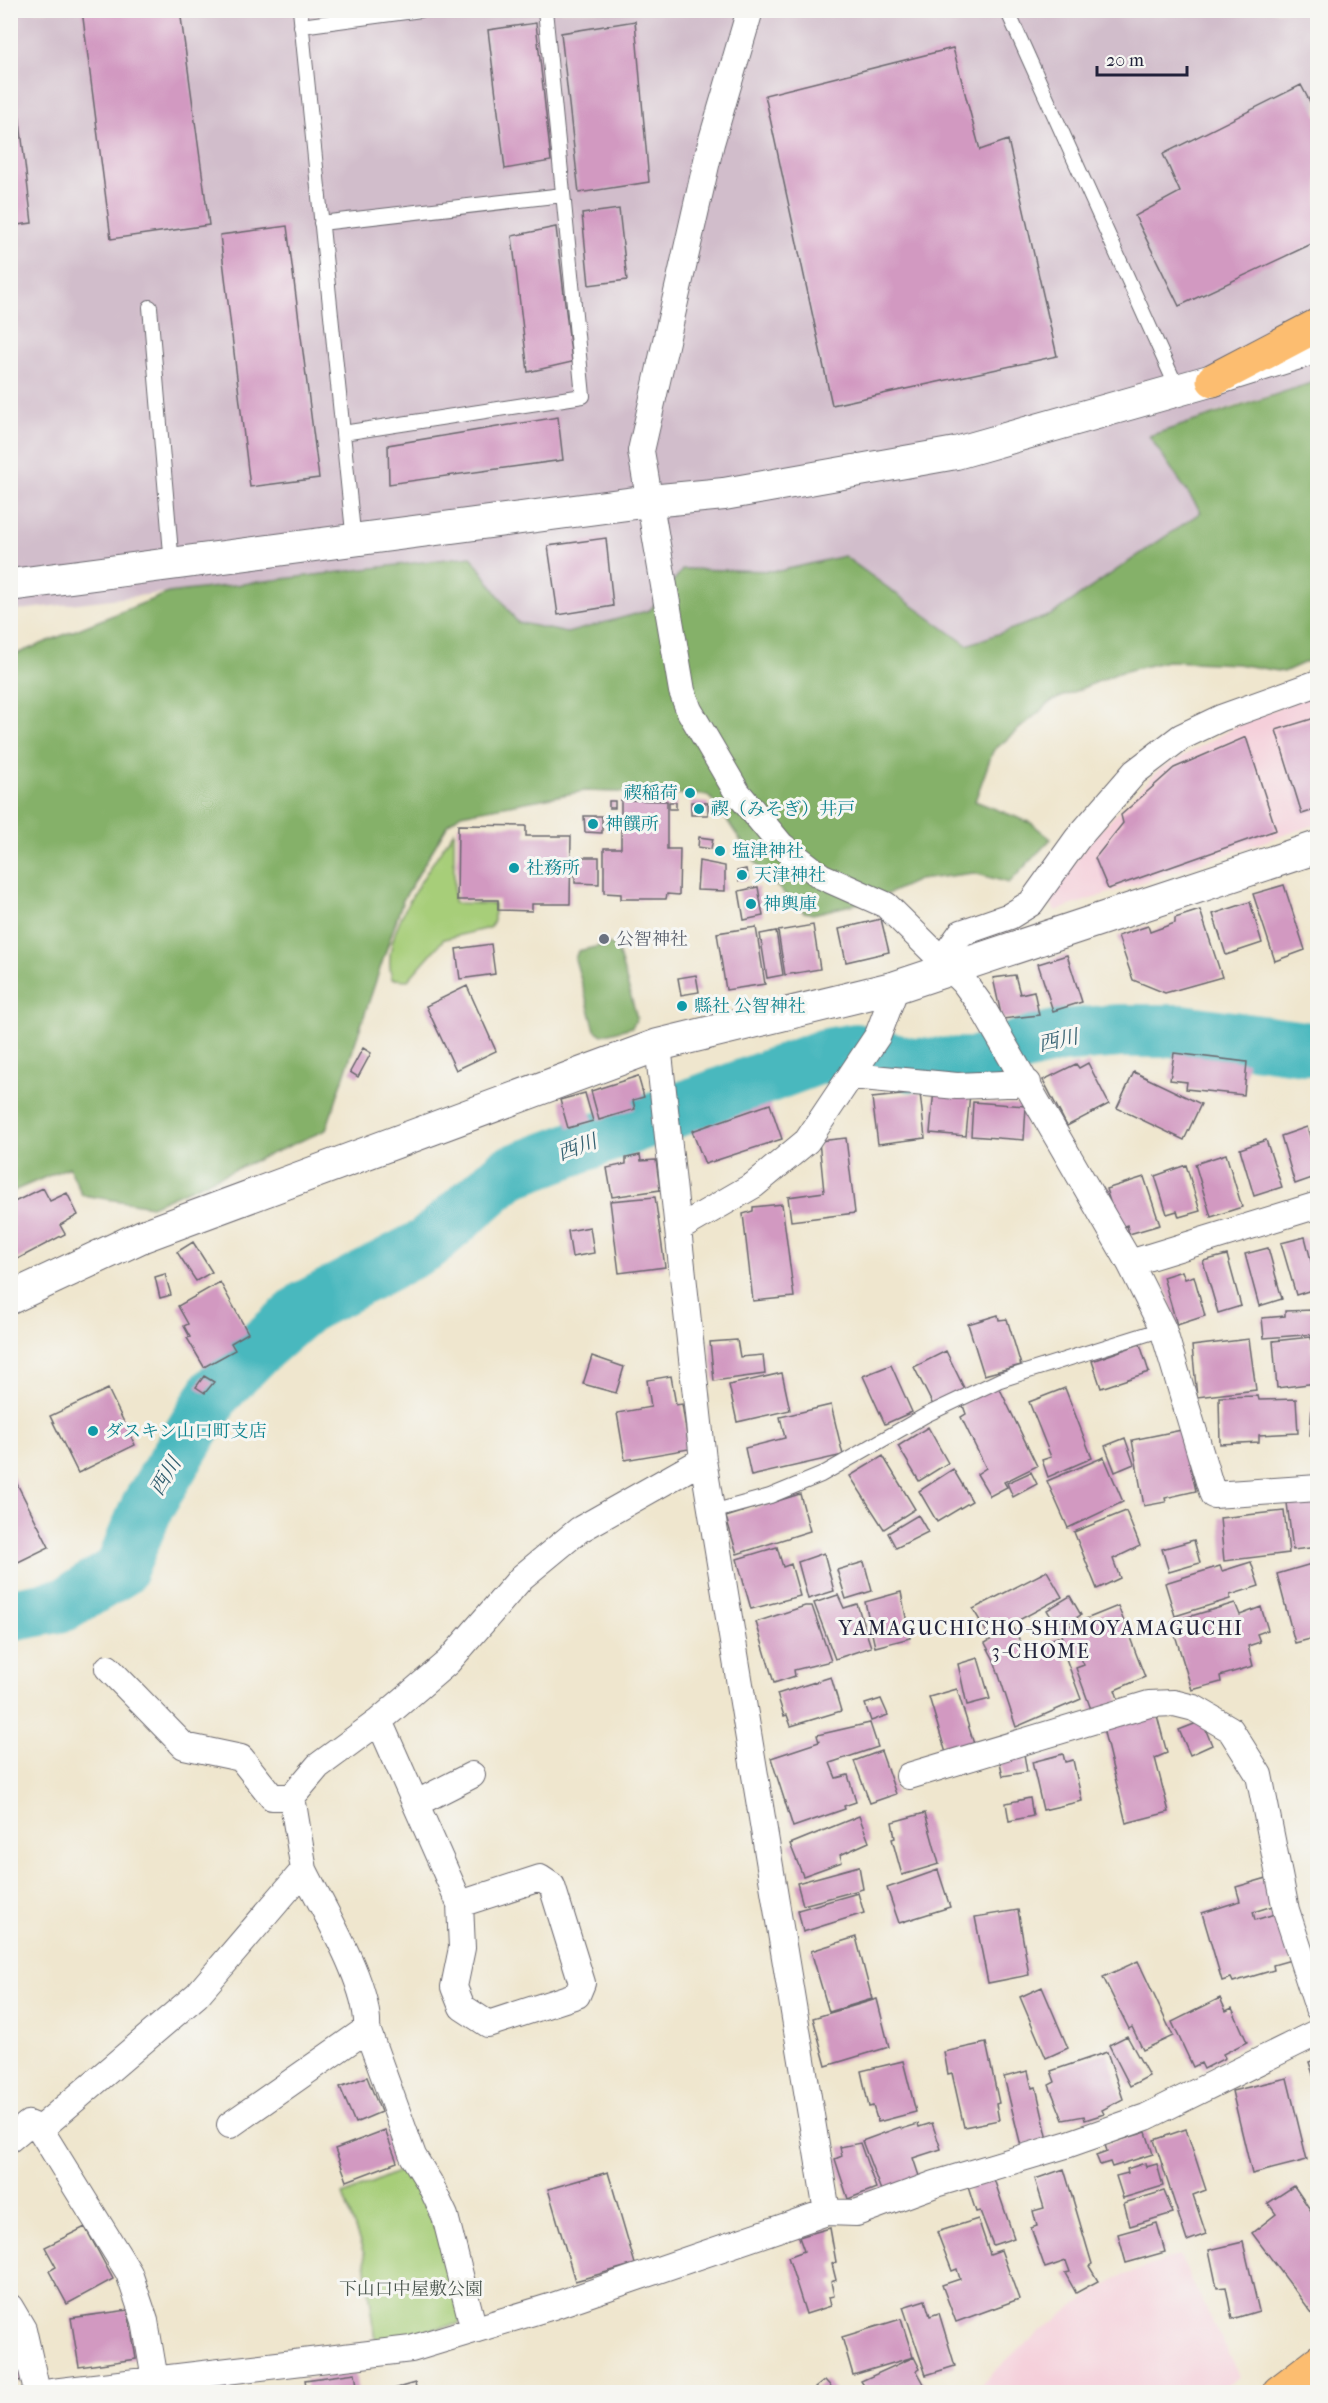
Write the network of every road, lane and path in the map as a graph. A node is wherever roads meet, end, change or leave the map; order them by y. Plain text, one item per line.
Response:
1 (300, 10) edge
2 (421, 10) edge
3 (545, 10) edge
4 (750, 10) edge
5 (1007, 10) edge
6 (301, 26) junction
7 (563, 195) junction
8 (321, 223) junction
9 (150, 307) dead end
10 (1317, 325) edge
11 (1317, 347) edge
12 (1213, 380) junction
13 (1178, 390) junction
14 (343, 433) junction
15 (650, 501) junction
16 (354, 542) junction
17 (172, 565) junction
18 (10, 585) edge
19 (1317, 683) edge
20 (1317, 847) edge
21 (949, 968) junction
22 (896, 987) junction
23 (658, 1046) junction
24 (855, 1071) junction
25 (1024, 1077) junction
26 (1317, 1205) edge
27 (678, 1229) junction
28 (1130, 1263) junction
29 (10, 1298) edge
30 (1163, 1329) junction
31 (704, 1460) junction
32 (1317, 1488) edge
33 (712, 1512) junction
34 (108, 1668) dead end
35 (379, 1721) junction
36 (472, 1775) dead end
37 (909, 1776) dead end
38 (292, 1797) junction
39 (417, 1803) junction
40 (304, 1870) junction
41 (460, 1904) junction
42 (1317, 2008) edge
43 (367, 2029) junction
44 (1317, 2032) edge
45 (230, 2125) dead end
46 (40, 2129) junction
47 (10, 2139) edge
48 (827, 2212) junction
49 (10, 2307) edge
50 (474, 2330) junction
51 (1317, 2362) edge
52 (155, 2380) junction
53 (37, 2392) edge
54 (52, 2392) edge
55 (1279, 2392) edge

1 - 6 lane
2 - 6 lane
3 - 7 lane
4 - 15 street
5 - 13 lane
6 - 8 lane
7 - 8 lane
7 - 14 lane
8 - 14 lane
9 - 17 lane
10 - 12 main road
11 - 12 street
12 - 13 street
13 - 15 street
14 - 16 lane
15 - 16 street
15 - 21 street
16 - 17 street
17 - 18 street
19 - 21 street
20 - 21 street
21 - 22 street
21 - 25 street
22 - 23 street
22 - 24 street
23 - 27 street
23 - 29 street
24 - 25 street
24 - 27 street
25 - 28 street
26 - 28 street
27 - 31 street
28 - 30 street
30 - 32 street
30 - 33 lane
31 - 33 street
31 - 35 street
33 - 48 street
34 - 38 street
35 - 38 street
35 - 39 street
36 - 39 street
37 - 42 street
38 - 40 street
39 - 41 street
40 - 43 street
40 - 46 street
41 - 41 street
43 - 45 street
43 - 50 street
44 - 48 street
46 - 47 street
46 - 52 street
48 - 50 street
49 - 53 street
50 - 52 street
51 - 55 main road
52 - 54 street

